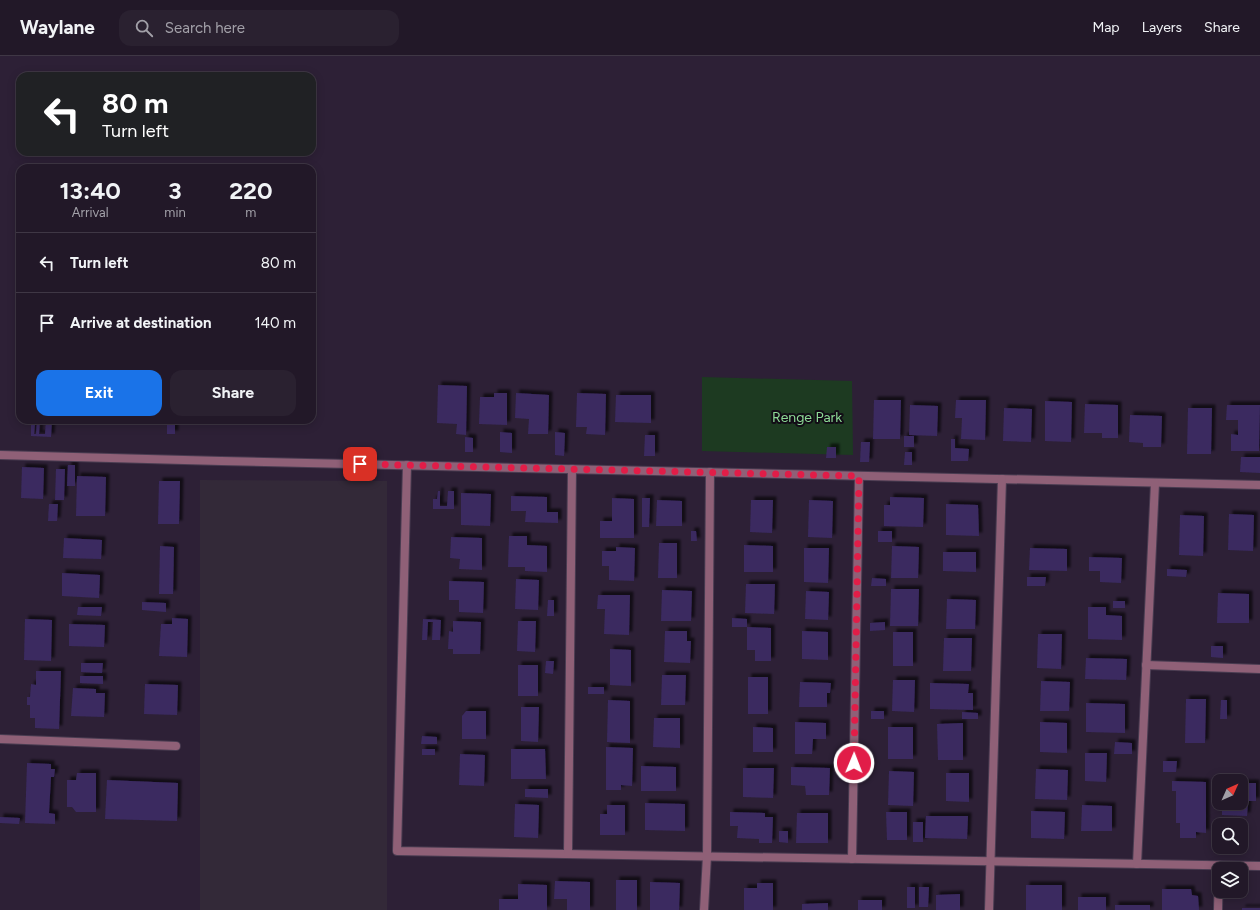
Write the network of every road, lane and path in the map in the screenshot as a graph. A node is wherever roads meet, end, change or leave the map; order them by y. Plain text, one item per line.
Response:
1 (0, 455) edge
2 (407, 465) junction
3 (572, 469) junction
4 (710, 472) junction
5 (859, 476) junction
6 (1002, 479) junction
7 (1155, 483) junction
8 (1260, 485) edge
9 (1146, 665) junction
10 (1260, 669) edge
11 (0, 739) edge
12 (176, 746) dead end
13 (568, 854) junction
14 (707, 856) junction
15 (852, 859) junction
16 (990, 861) junction
17 (1137, 864) junction
18 (1212, 865) edge
19 (1248, 866) edge
20 (1260, 866) edge
21 (1218, 898) edge
22 (704, 910) edge
23 (989, 910) edge
24 (1218, 910) edge

1 - 2 street
2 - 3 street
2 - 13 street
3 - 4 street
3 - 13 street
4 - 5 street
4 - 14 street
5 - 6 street
5 - 15 street
6 - 7 street
6 - 16 street
7 - 8 street
7 - 9 street
9 - 10 street
9 - 17 street
11 - 12 street
13 - 14 street
14 - 15 street
14 - 22 street
15 - 16 street
16 - 17 street
16 - 23 street
17 - 18 street
19 - 20 street
21 - 24 street

